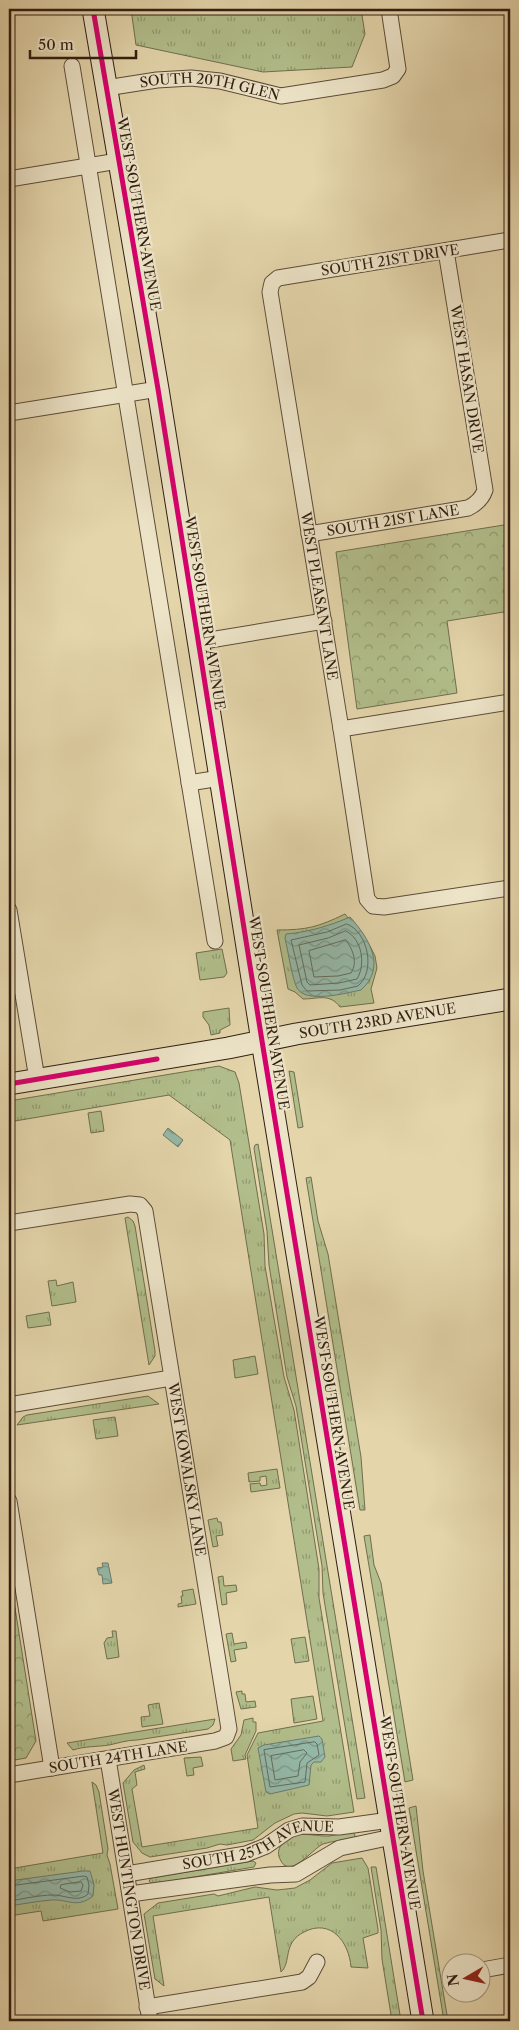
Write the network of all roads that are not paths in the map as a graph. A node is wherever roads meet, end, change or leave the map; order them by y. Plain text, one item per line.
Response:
1 (93, 9) edge
2 (389, 9) edge
3 (72, 66) dead end
4 (106, 88) junction
5 (118, 161) junction
6 (88, 166) junction
7 (9, 179) edge
8 (510, 240) edge
9 (446, 251) junction
10 (272, 283) joint
11 (158, 389) junction
12 (126, 394) junction
13 (9, 413) edge
14 (475, 505) joint
15 (309, 534) junction
16 (324, 621) junction
17 (198, 642) junction
18 (510, 702) edge
19 (341, 728) junction
20 (220, 778) junction
21 (189, 783) junction
22 (510, 888) edge
23 (9, 910) edge
24 (215, 941) dead end
25 (510, 999) edge
26 (262, 1041) junction
27 (37, 1079) junction
28 (9, 1084) edge
29 (9, 1224) edge
30 (171, 1378) junction
31 (9, 1405) edge
32 (9, 1501) edge
33 (227, 1736) joint
34 (108, 1759) junction
35 (52, 1768) junction
36 (9, 1775) edge
37 (391, 1828) junction
38 (127, 1874) junction
39 (130, 1894) junction
40 (317, 1962) dead end
41 (510, 1965) edge
42 (492, 1968) edge
43 (149, 2014) edge
44 (423, 2021) edge

1 - 4 main road, WEST SOUTHERN AVENUE
2 - 4 street, SOUTH 20TH GLEN
3 - 6 street
4 - 5 main road, WEST SOUTHERN AVENUE
5 - 6 street
5 - 11 main road, WEST SOUTHERN AVENUE
6 - 7 street
6 - 12 street
8 - 9 street, SOUTH 21ST DRIVE
9 - 10 street, SOUTH 21ST DRIVE
9 - 14 street, WEST HASAN DRIVE
10 - 15 street, WEST PLEASANT LANE
11 - 12 street
11 - 17 main road, WEST SOUTHERN AVENUE
12 - 13 street
12 - 21 street
14 - 15 street, SOUTH 21ST LANE
15 - 16 street, WEST PLEASANT LANE
16 - 17 street
16 - 19 street, WEST PLEASANT LANE
17 - 20 main road, WEST SOUTHERN AVENUE
18 - 19 street
19 - 22 street, WEST PLEASANT LANE
20 - 21 street
20 - 26 main road, WEST SOUTHERN AVENUE
21 - 24 street
23 - 27 street
25 - 26 main road, SOUTH 23RD AVENUE
26 - 27 main road, SOUTH 23RD AVENUE
26 - 37 main road, WEST SOUTHERN AVENUE
27 - 28 main road, SOUTH 23RD AVENUE
29 - 30 street, WEST KOWALSKY LANE
30 - 31 street
30 - 33 street, WEST KOWALSKY LANE
32 - 35 street
33 - 34 street, SOUTH 24TH LANE
34 - 35 street, SOUTH 24TH LANE
34 - 38 street, WEST HUNTINGTON DRIVE
35 - 36 street, SOUTH 24TH LANE
37 - 38 street, SOUTH 25TH AVENUE
37 - 39 street, SOUTH 25TH AVENUE
37 - 44 main road, WEST SOUTHERN AVENUE
38 - 39 street, WEST HUNTINGTON DRIVE
39 - 43 street, WEST HUNTINGTON DRIVE
40 - 43 street
41 - 42 street

